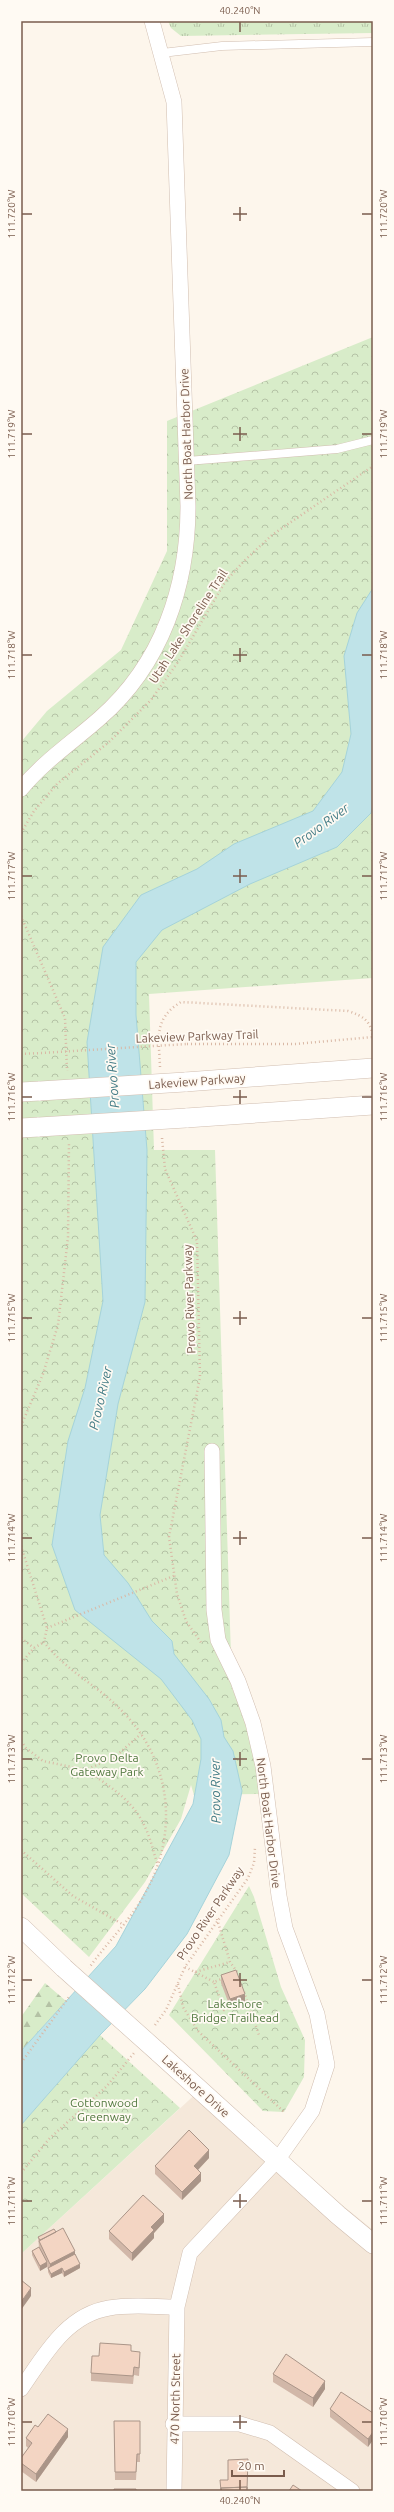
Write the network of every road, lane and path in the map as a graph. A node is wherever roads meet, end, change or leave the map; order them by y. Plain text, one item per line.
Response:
1 (152, 21) edge
2 (373, 42) edge
3 (162, 53) junction
4 (373, 440) edge
5 (187, 461) junction
6 (373, 466) edge
7 (21, 789) edge
8 (21, 833) edge
9 (21, 916) edge
10 (373, 1037) edge
11 (21, 1054) edge
12 (373, 1068) edge
13 (67, 1073) dead end
14 (160, 1075) dead end
15 (21, 1092) edge
16 (373, 1104) edge
17 (30, 1127) edge
18 (69, 1135) dead end
19 (162, 1137) dead end
20 (21, 1426) edge
21 (212, 1451) dead end
22 (21, 1546) edge
23 (176, 1575) junction
24 (47, 1628) junction
25 (21, 1638) edge
26 (44, 1642) junction
27 (34, 1648) junction
28 (206, 1649) dead end
29 (21, 1663) edge
30 (141, 1734) junction
31 (21, 1741) edge
32 (86, 1770) junction
33 (256, 1841) dead end
34 (21, 1850) edge
35 (158, 1866) junction
36 (217, 1919) junction
37 (124, 1925) junction
38 (21, 1927) edge
39 (230, 1962) junction
40 (185, 1967) junction
41 (195, 1972) junction
42 (86, 1974) dead end
43 (232, 1976) edge
44 (226, 1978) edge
45 (214, 1982) junction
46 (178, 1983) junction
47 (243, 1988) edge
48 (72, 1993) dead end
49 (248, 2003) junction
50 (153, 2027) dead end
51 (260, 2035) dead end
52 (136, 2051) dead end
53 (21, 2063) edge
54 (284, 2112) dead end
55 (278, 2159) junction
56 (21, 2173) edge
57 (373, 2244) edge
58 (177, 2307) junction
59 (21, 2389) edge
60 (173, 2424) junction
61 (174, 2491) edge
62 (352, 2491) edge

1 - 3 street, North Boat Harbor Drive
2 - 3 lane
3 - 5 street, North Boat Harbor Drive
4 - 5 lane
5 - 7 street, North Boat Harbor Drive
6 - 8 path, Utah Lake Shoreline Trail
9 - 13 path
10 - 11 path, Lakeview Parkway Trail, bridge
10 - 14 path
12 - 15 street, Lakeview Parkway, bridge
16 - 17 street, bridge
18 - 20 path
19 - 23 path, Provo River Parkway
21 - 55 street, North Boat Harbor Drive
22 - 24 path
23 - 24 path
23 - 28 path, Provo River Parkway
24 - 26 path
25 - 27 path
26 - 27 path
26 - 30 path
27 - 29 path
30 - 32 path
30 - 35 path
31 - 32 path
32 - 35 path
33 - 36 path, Provo River Parkway
34 - 37 path
35 - 37 path
36 - 39 path
36 - 40 path, Provo River Parkway
37 - 42 path
38 - 55 street, Lakeshore Drive, bridge
39 - 41 path
39 - 43 path
40 - 41 path
40 - 46 path, Provo River Parkway
41 - 45 path
44 - 45 path
45 - 49 path
46 - 50 path, Provo River Parkway
46 - 54 path
47 - 49 path
48 - 53 path
49 - 51 path
52 - 56 path
55 - 57 street, Lakeshore Drive
55 - 58 street, North Boat Harbor Drive
58 - 59 street
58 - 60 street, 470 North Street
60 - 61 street, 470 North Street
60 - 62 street

